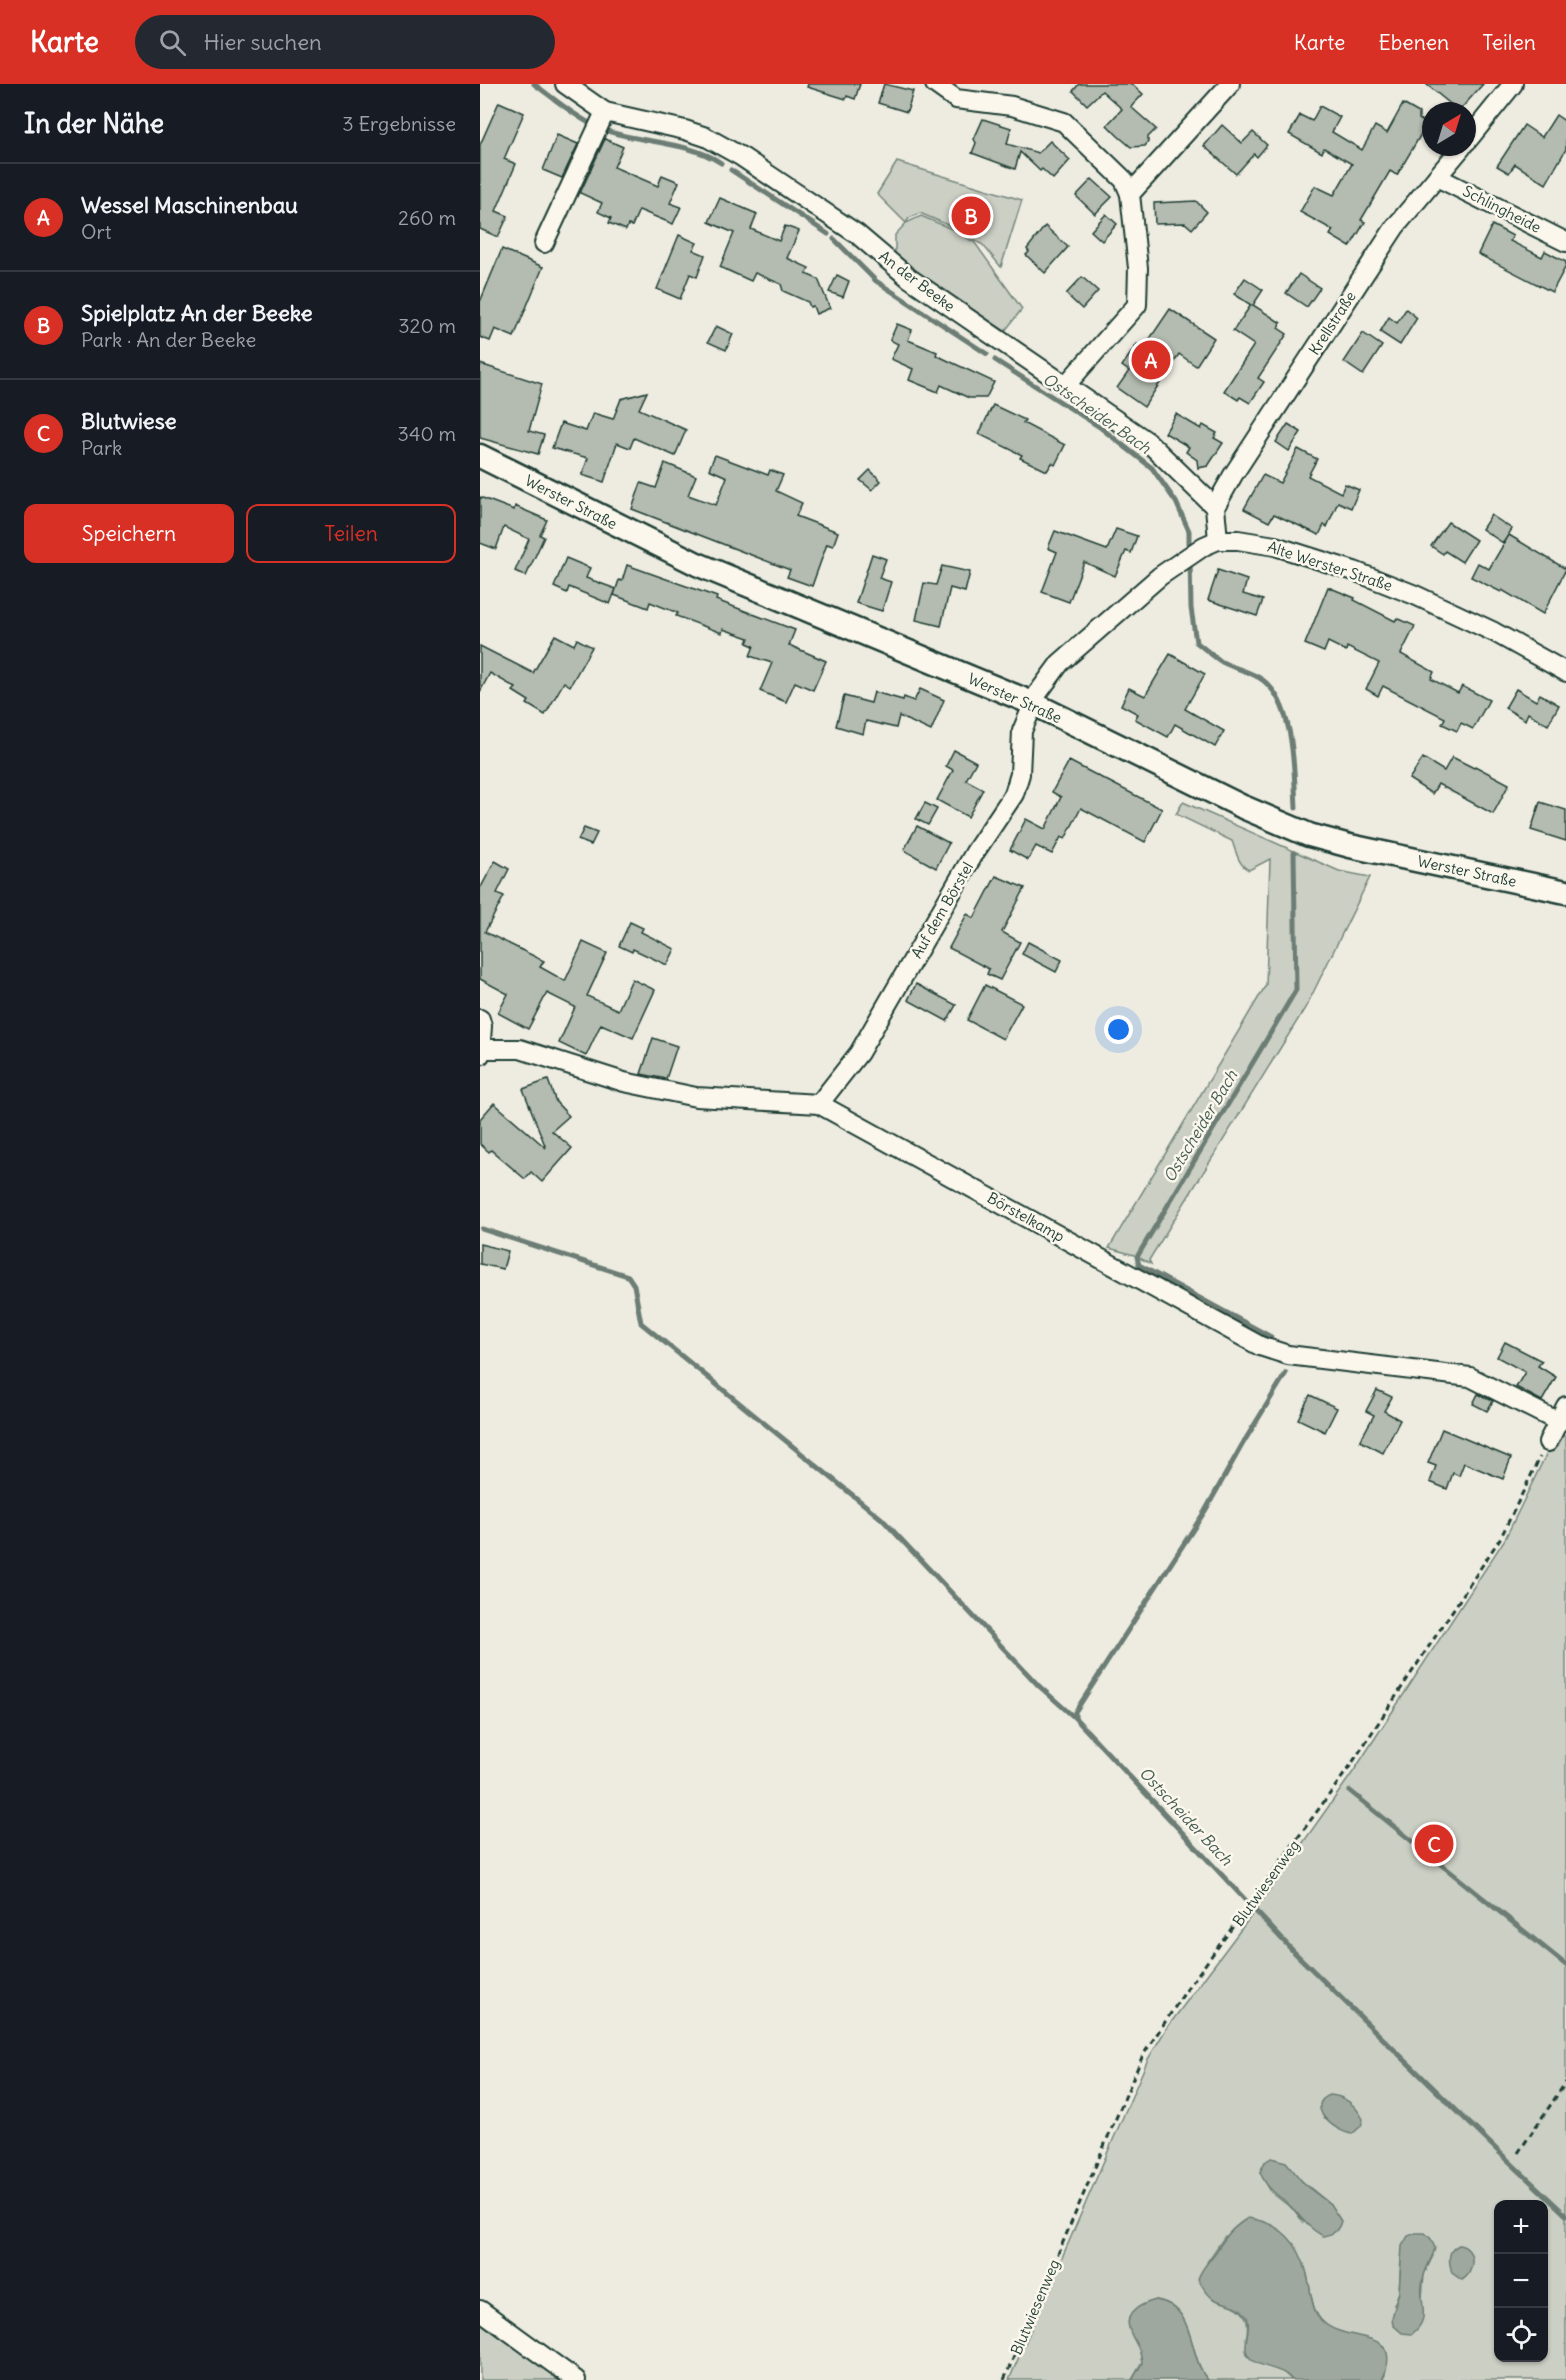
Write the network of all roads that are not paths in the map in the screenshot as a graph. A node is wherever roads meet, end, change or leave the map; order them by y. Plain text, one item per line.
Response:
1 (565, 84) edge
2 (935, 84) edge
3 (1230, 84) edge
4 (1513, 84) edge
5 (605, 112) junction
6 (1476, 130) edge
7 (1454, 156) edge
8 (1437, 177) junction
9 (1130, 194) junction
10 (1566, 242) edge
11 (544, 243) dead end
12 (1065, 386) junction
13 (480, 456) edge
14 (1215, 507) junction
15 (1211, 543) junction
16 (1566, 672) edge
17 (1032, 703) junction
18 (1566, 892) edge
19 (480, 1019) edge
20 (481, 1052) edge
21 (819, 1104) junction
22 (1562, 1414) edge
23 (1548, 1442) road end
24 (480, 2310) edge
25 (576, 2380) edge

1 - 5 street, An der Beeke
2 - 9 street
3 - 9 street
4 - 6 street
5 - 11 street
5 - 12 street, An der Beeke
7 - 8 street, Krellstraße
8 - 10 street, Schlingheide
8 - 14 street, Krellstraße
9 - 12 street
12 - 14 street, An der Beeke
13 - 17 main road, Werster Straße
14 - 15 street
15 - 16 street, Alte Werster Straße
15 - 17 street
17 - 18 main road, Werster Straße
17 - 21 street, Auf dem Börstel
19 - 20 street
20 - 21 street, Börstelkamp
21 - 22 street, Börstelkamp
22 - 23 street
24 - 25 street

